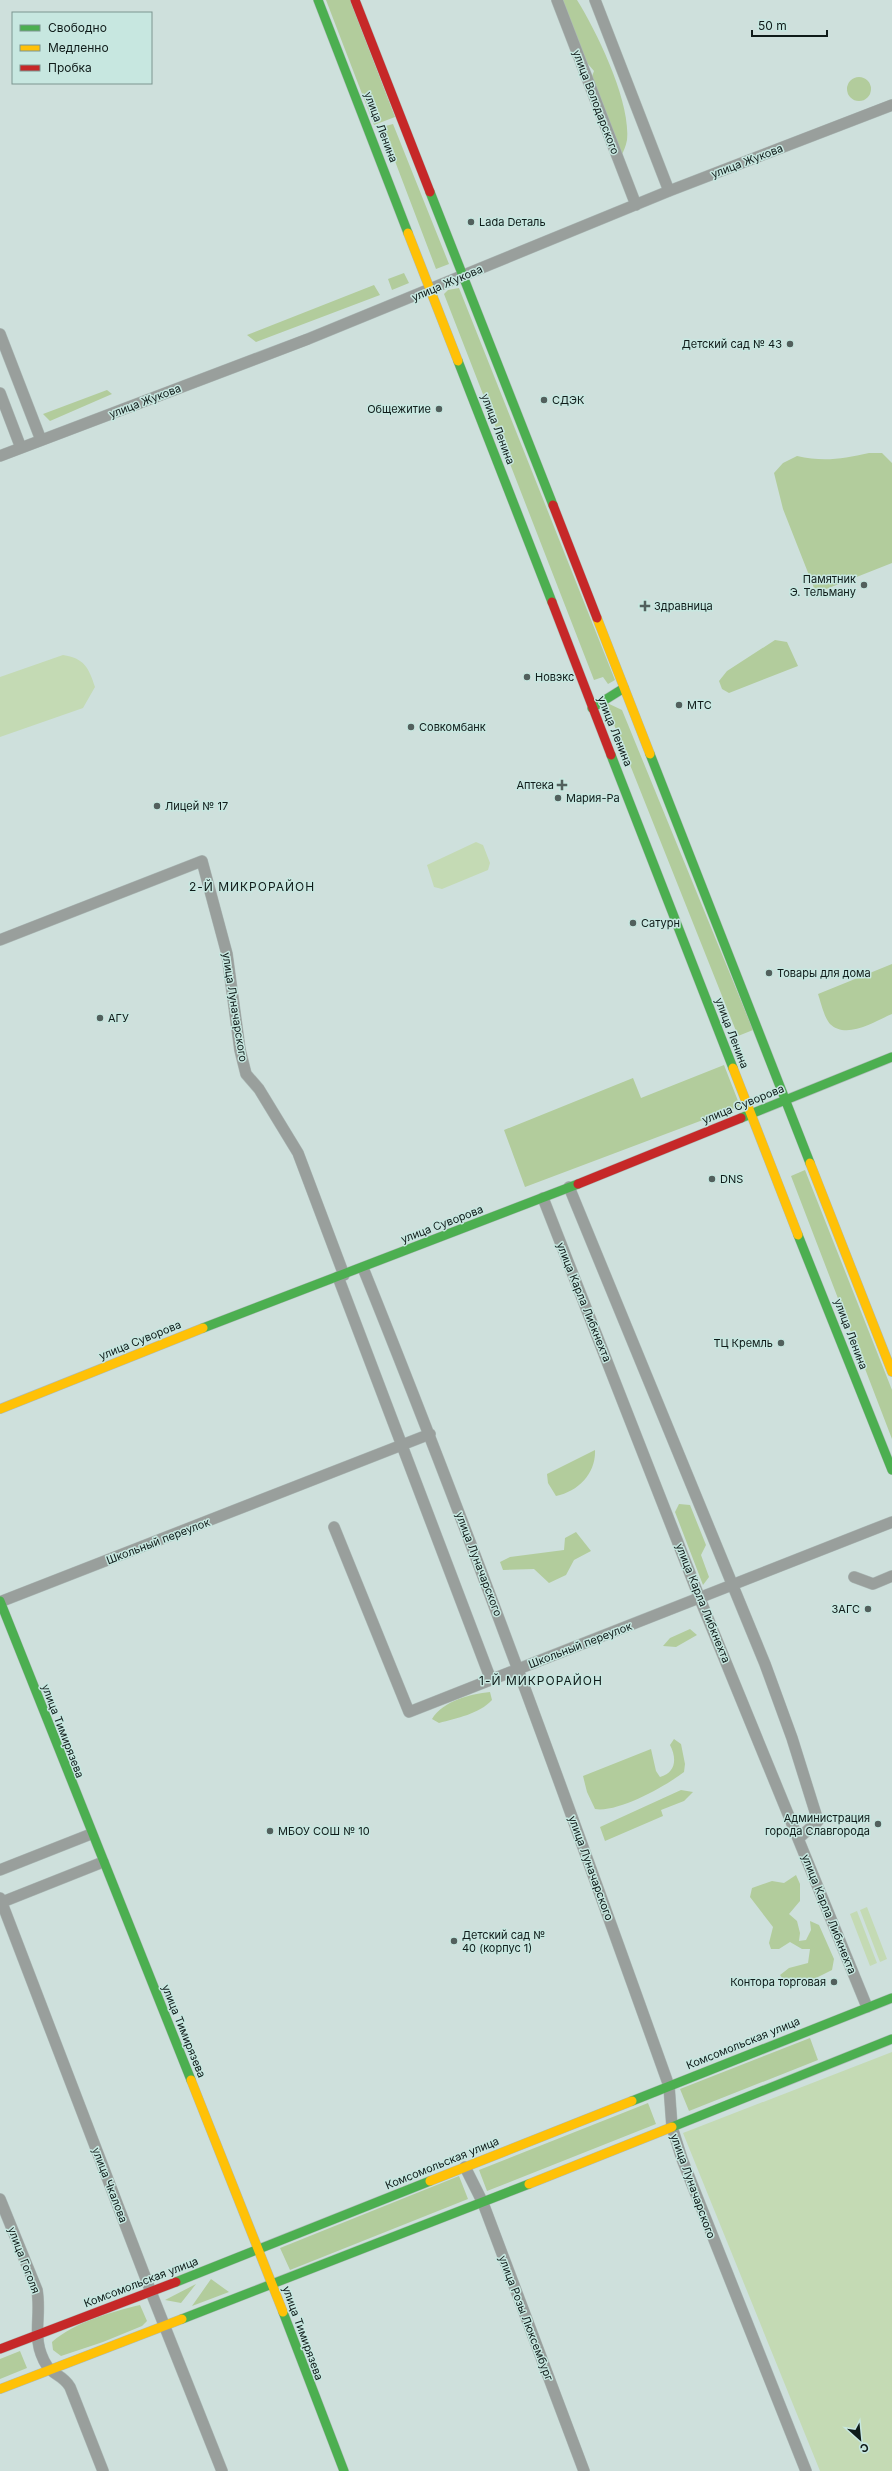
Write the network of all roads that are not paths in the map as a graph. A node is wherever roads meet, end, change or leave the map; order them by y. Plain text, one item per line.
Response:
1 (318, 0) edge
2 (355, 0) edge
3 (557, 0) edge
4 (595, 0) edge
5 (892, 105) edge
6 (669, 191) junction
7 (636, 205) junction
8 (463, 277) junction
9 (432, 290) junction
10 (0, 334) edge
11 (0, 393) edge
12 (40, 440) junction
13 (21, 448) junction
14 (0, 456) edge
15 (624, 688) junction
16 (592, 708) junction
17 (0, 940) edge
18 (892, 1057) edge
19 (786, 1100) junction
20 (751, 1115) junction
21 (569, 1187) junction
22 (543, 1198) junction
23 (363, 1268) junction
24 (341, 1276) junction
25 (892, 1372) edge
26 (0, 1409) edge
27 (430, 1434) junction
28 (403, 1445) junction
29 (892, 1470) edge
30 (892, 1522) edge
31 (334, 1527) dead end
32 (892, 1576) edge
33 (854, 1577) dead end
34 (733, 1586) junction
35 (700, 1598) junction
36 (0, 1602) edge
37 (519, 1669) junction
38 (491, 1680) junction
39 (91, 1834) junction
40 (799, 1838) junction
41 (103, 1862) junction
42 (0, 1870) edge
43 (1, 1901) edge
44 (892, 1998) edge
45 (866, 2007) junction
46 (892, 2039) edge
47 (669, 2086) junction
48 (672, 2127) junction
49 (465, 2167) junction
50 (0, 2199) edge
51 (483, 2202) junction
52 (258, 2249) junction
53 (272, 2285) junction
54 (151, 2292) junction
55 (164, 2325) junction
56 (36, 2335) junction
57 (0, 2349) edge
58 (49, 2368) junction
59 (0, 2389) edge
60 (103, 2471) edge
61 (222, 2471) edge
62 (344, 2471) edge
63 (584, 2471) edge
64 (806, 2471) edge

1 - 9 street, улица Ленина
2 - 8 street, улица Ленина
3 - 7 street, улица Володарского
4 - 6 street
5 - 6 street, улица Жукова
6 - 7 street, улица Жукова
7 - 8 street, улица Жукова
8 - 9 street, улица Жукова
8 - 15 street, улица Ленина
9 - 12 street, улица Жукова
9 - 16 street, улица Ленина
10 - 12 street
11 - 13 street
12 - 13 street, улица Жукова
13 - 14 street, улица Жукова
15 - 16 street
15 - 19 street, улица Ленина
16 - 20 street, улица Ленина
17 - 24 street, улица Луначарского
18 - 19 street, улица Суворова
19 - 20 street, улица Суворова
19 - 25 street, улица Ленина
20 - 21 street, улица Суворова
20 - 29 street, улица Ленина
21 - 22 street, улица Суворова
21 - 34 street
22 - 23 street, улица Суворова
22 - 35 street, улица Карла Либкнехта
23 - 24 street, улица Суворова
23 - 27 street, улица Луначарского
24 - 26 street, улица Суворова
24 - 28 street, улица Луначарского
27 - 28 street, Школьный переулок
27 - 37 street, улица Луначарского
28 - 36 street, Школьный переулок
28 - 38 street, улица Луначарского
30 - 34 street, Школьный переулок
31 - 38 street, Школьный переулок
32 - 33 street
34 - 35 street, Школьный переулок
34 - 40 street
35 - 37 street, Школьный переулок
35 - 40 street, улица Карла Либкнехта
36 - 39 street, улица Тимирязева
37 - 38 street, Школьный переулок
37 - 47 street, улица Луначарского
39 - 41 street, улица Тимирязева
39 - 42 street
40 - 45 street, улица Карла Либкнехта
41 - 43 street
41 - 52 street, улица Тимирязева
43 - 54 street, улица Чкалова
44 - 45 street, Комсомольская улица
45 - 47 street, Комсомольская улица
46 - 48 street
47 - 48 street, улица Луначарского
47 - 49 street, Комсомольская улица
48 - 51 street
48 - 64 street, улица Луначарского
49 - 51 street, улица Розы Люксембург
49 - 52 street, Комсомольская улица
50 - 56 street, улица Гоголя
51 - 53 street
51 - 63 street, улица Розы Люксембург
52 - 53 street, улица Тимирязева
52 - 54 street, Комсомольская улица
53 - 55 street
53 - 62 street, улица Тимирязева
54 - 55 street, улица Чкалова
54 - 56 street, Комсомольская улица
55 - 58 street
55 - 61 street, улица Чкалова
56 - 57 street, Комсомольская улица
56 - 58 street, улица Гоголя
58 - 59 street
58 - 60 street

